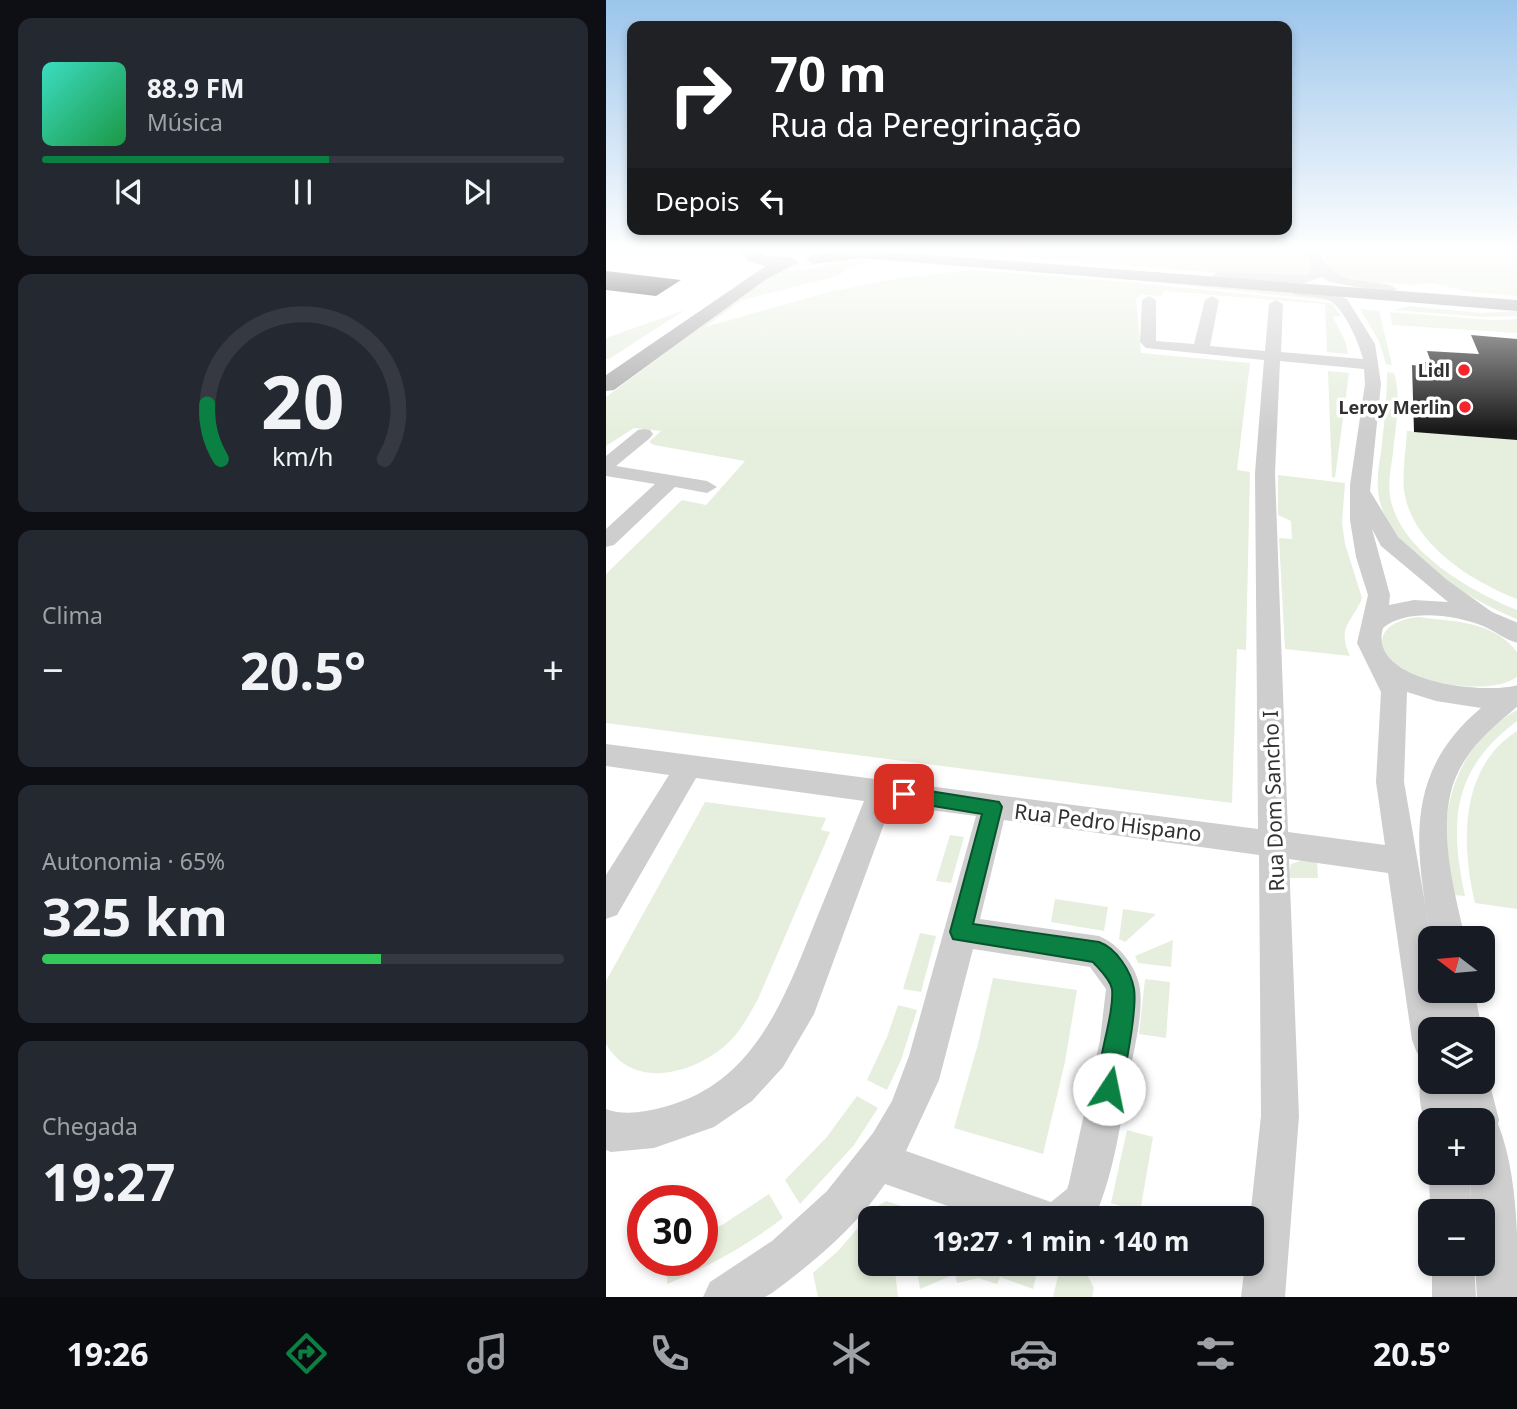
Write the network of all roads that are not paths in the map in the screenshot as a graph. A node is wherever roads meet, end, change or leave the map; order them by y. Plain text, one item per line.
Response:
1 (698, 310) edge
2 (711, 310) edge
3 (1148, 310) edge
4 (1210, 310) edge
5 (1276, 310) edge
6 (1348, 310) edge
7 (1201, 349) junction
8 (1272, 356) junction
9 (1372, 365) junction
10 (606, 374) edge
11 (606, 385) edge
12 (644, 434) dead end
13 (606, 467) edge
14 (670, 481) junction
15 (1360, 485) junction
16 (707, 487) dead end
17 (606, 540) edge
18 (1375, 620) junction
19 (1507, 628) edge
20 (1381, 665) junction
21 (1514, 696) edge
22 (606, 755) edge
23 (689, 766) junction
24 (881, 791) junction
25 (993, 807) junction
26 (1275, 844) junction
27 (1403, 861) junction
28 (606, 904) edge
29 (1446, 926) edge
30 (961, 932) junction
31 (1427, 1017) edge
32 (608, 1135) edge
33 (878, 1161) junction
34 (1491, 1185) edge
35 (1006, 1206) edge
36 (1078, 1206) edge
37 (1454, 1276) edge
38 (726, 1297) edge
39 (1263, 1297) edge
40 (1455, 1297) edge
41 (1499, 1297) edge

1 - 10 main road
2 - 11 main road
3 - 7 street
4 - 7 street
5 - 8 street, Rua Dom Sancho I
6 - 9 street
7 - 8 street
8 - 9 street
8 - 26 street, Rua Dom Sancho I
9 - 15 street
12 - 13 street
13 - 14 street
14 - 16 street
14 - 17 street
15 - 18 street
15 - 19 street
18 - 19 street
18 - 20 street
20 - 21 street
20 - 27 street
21 - 29 street
22 - 23 street, Rua Pedro Hispano
23 - 24 street, Rua Pedro Hispano
23 - 28 street
24 - 25 street, Rua Pedro Hispano
24 - 32 street
25 - 26 street, Rua Pedro Hispano
25 - 30 street
26 - 27 street, Rua Pedro Hispano
26 - 39 street, Rua Dom Sancho I
27 - 31 street
30 - 33 street
30 - 36 street
33 - 35 street
33 - 38 street
34 - 41 street
37 - 40 street

